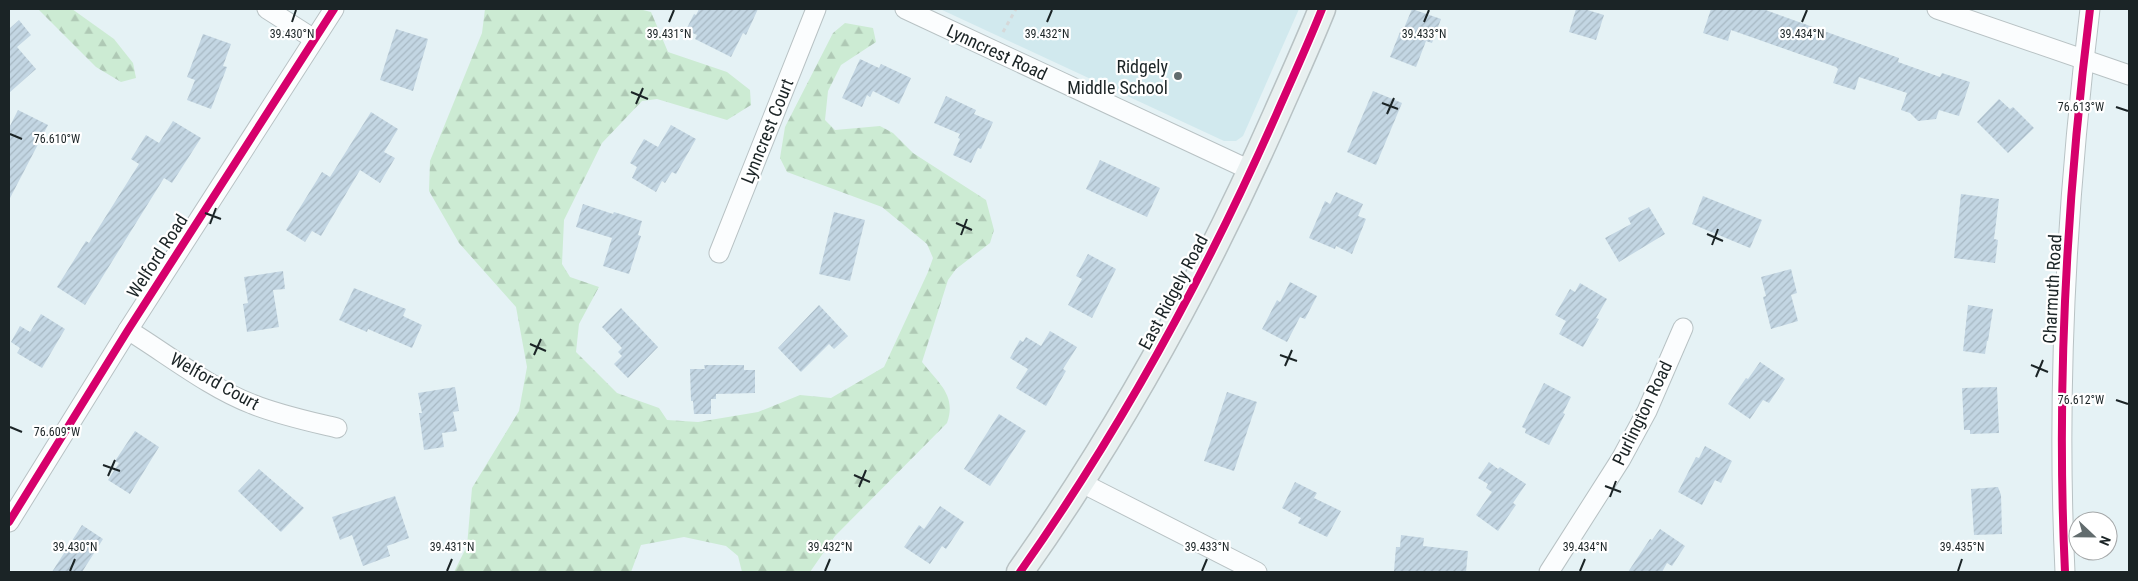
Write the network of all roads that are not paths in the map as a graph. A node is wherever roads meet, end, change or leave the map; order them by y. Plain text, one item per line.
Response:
1 (267, 9) edge
2 (334, 9) edge
3 (816, 9) edge
4 (906, 9) edge
5 (1322, 9) edge
6 (1937, 9) edge
7 (2090, 9) edge
8 (314, 39) junction
9 (2084, 59) junction
10 (2129, 75) edge
11 (1252, 171) junction
12 (719, 253) dead end
13 (1683, 328) dead end
14 (128, 330) junction
15 (336, 428) dead end
16 (1080, 482) junction
17 (9, 522) edge
18 (1020, 572) edge
19 (1257, 572) edge
20 (1549, 572) edge
21 (2066, 572) edge

1 - 8 street
2 - 8 street, Welford Road
3 - 12 street, Lynncrest Court
4 - 11 street, Lynncrest Road
5 - 11 street, East Ridgely Road
6 - 9 street
7 - 9 street, Charmuth Road
8 - 14 street, Welford Road
9 - 10 street
9 - 21 street, Charmuth Road
11 - 16 street, East Ridgely Road
13 - 20 street, Purlington Road
14 - 15 street, Welford Court
14 - 17 street, Welford Road
16 - 18 street, East Ridgely Road
16 - 19 street

